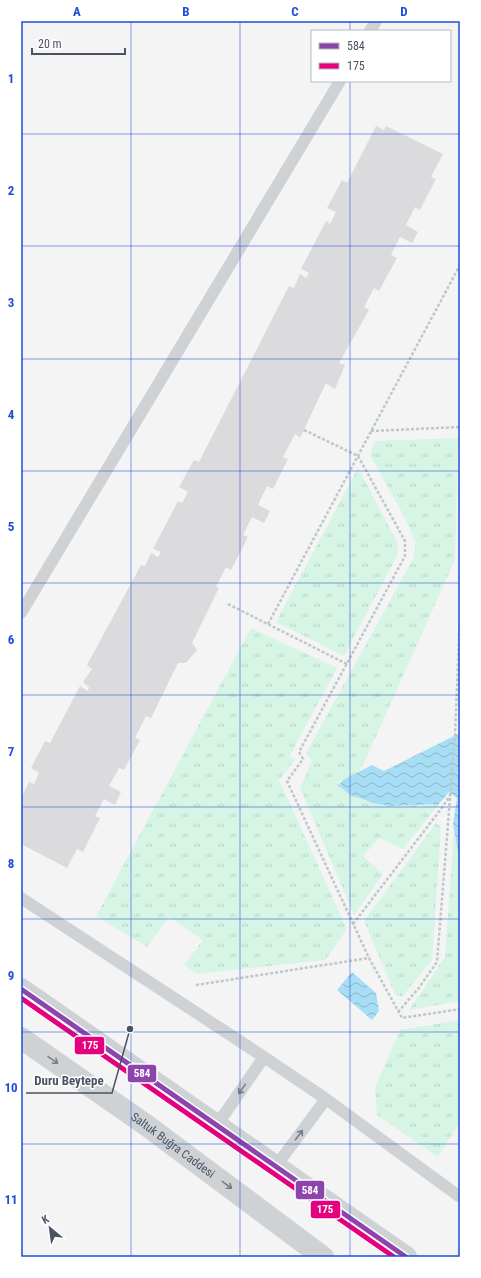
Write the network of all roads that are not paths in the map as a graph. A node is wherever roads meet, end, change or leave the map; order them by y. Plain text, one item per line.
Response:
1 (376, 21) edge
2 (371, 30) edge
3 (339, 82) edge
4 (21, 614) edge
5 (21, 898) edge
6 (21, 989) edge
7 (21, 1038) edge
8 (264, 1057) junction
9 (326, 1099) junction
10 (216, 1125) junction
11 (276, 1166) junction
12 (460, 1197) edge
13 (323, 1257) edge
14 (406, 1257) edge

1 - 2 lane
3 - 4 lane
5 - 8 lane
6 - 10 street
7 -> 13 street, Saltuk Buğra Caddesi
8 - 9 lane
8 -> 10 lane
11 -> 9 lane
9 - 12 lane
10 - 11 street
11 - 14 street

